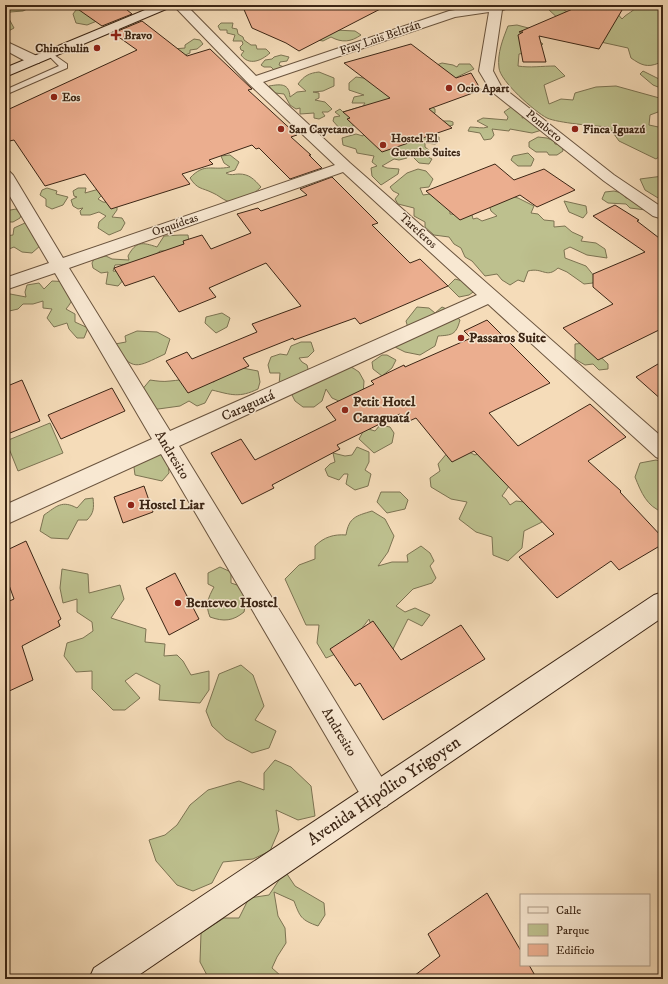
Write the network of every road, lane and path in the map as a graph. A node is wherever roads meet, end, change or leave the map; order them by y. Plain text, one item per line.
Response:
1 (141, 5) edge
2 (167, 5) edge
3 (179, 5) edge
4 (500, 6) edge
5 (5, 45) edge
6 (21, 54) junction
7 (50, 54) junction
8 (34, 60) junction
9 (5, 61) edge
10 (5, 73) edge
11 (254, 81) junction
12 (5, 93) edge
13 (345, 166) junction
14 (5, 175) edge
15 (663, 214) edge
16 (60, 264) junction
17 (5, 284) edge
18 (490, 296) junction
19 (165, 443) junction
20 (663, 451) edge
21 (5, 515) edge
22 (663, 603) edge
23 (377, 796) junction
24 (105, 979) edge

1 - 6 street
2 - 7 street
3 - 11 street, Tareferos
4 - 11 street, Fray Luis Beltrán
4 - 15 street, Pombero
5 - 6 street
6 - 8 street
6 - 9 street
7 - 8 street
7 - 12 lane
8 - 10 street
11 - 13 street, Tareferos
13 - 16 street, Orquídeas
13 - 18 street, Tareferos
14 - 16 street, Andresito
16 - 17 street, Orquídeas
16 - 19 street, Andresito
18 - 19 street, Caraguatá
18 - 20 street, Tareferos
19 - 21 street, Caraguatá
19 - 23 street, Andresito
22 - 23 street, Avenida Hipólito Yrigoyen
23 - 24 street, Avenida Hipólito Yrigoyen

